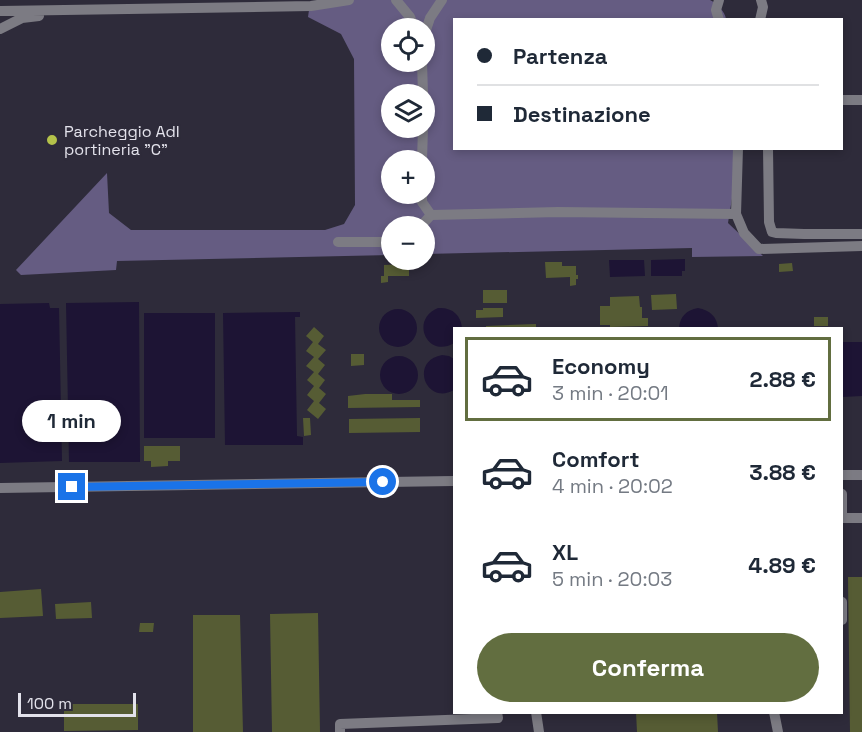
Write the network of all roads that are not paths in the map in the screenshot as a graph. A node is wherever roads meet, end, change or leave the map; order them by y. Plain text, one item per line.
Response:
1 (349, 0) edge
2 (396, 0) edge
3 (442, 0) edge
4 (716, 1) edge
5 (765, 2) edge
6 (101, 9) junction
7 (0, 11) edge
8 (410, 18) edge
9 (430, 18) edge
10 (718, 18) edge
11 (761, 18) edge
12 (0, 29) edge
13 (843, 100) edge
14 (862, 100) edge
15 (738, 150) edge
16 (768, 150) edge
17 (423, 204) edge
18 (736, 214) junction
19 (431, 215) joint
20 (862, 234) edge
21 (338, 242) dead end
22 (381, 242) edge
23 (862, 246) edge
24 (843, 475) edge
25 (862, 475) edge
26 (453, 481) edge
27 (0, 488) edge
28 (843, 513) edge
29 (862, 518) edge
30 (497, 714) edge
31 (536, 714) edge
32 (774, 714) edge
33 (340, 732) edge
34 (538, 732) edge
35 (778, 732) edge

1 - 6 street
2 - 8 street
3 - 9 street
4 - 10 street
5 - 11 street
6 - 7 street
6 - 12 street
13 - 14 street
15 - 18 street
16 - 20 street
17 - 19 street
18 - 19 street
18 - 23 street
21 - 22 street
24 - 25 street
26 - 27 street
28 - 29 street
30 - 33 street
31 - 34 street
32 - 35 street

